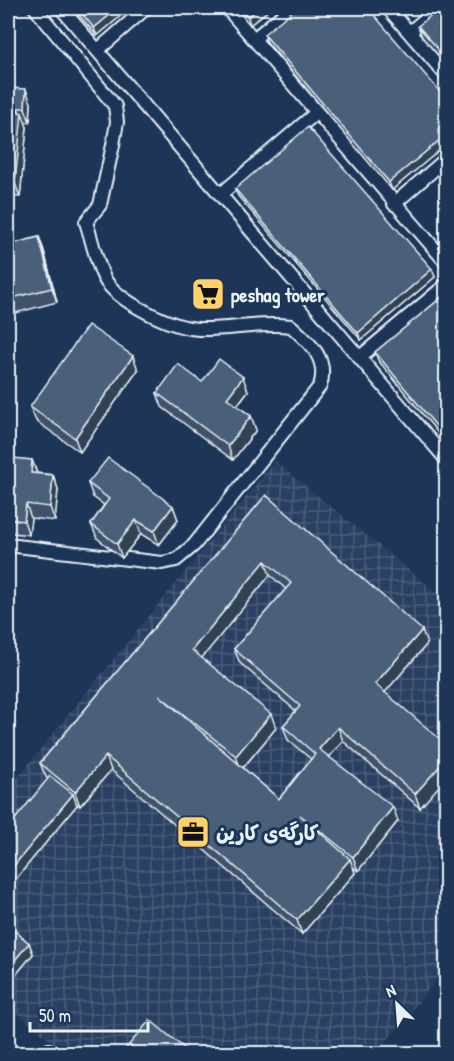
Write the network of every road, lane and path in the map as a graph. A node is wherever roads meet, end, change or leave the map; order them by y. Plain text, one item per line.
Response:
1 (35, 8) edge
2 (60, 8) edge
3 (146, 8) edge
4 (226, 8) edge
5 (291, 8) edge
6 (388, 8) edge
7 (438, 8) edge
8 (410, 32) junction
9 (254, 39) junction
10 (98, 50) junction
11 (447, 75) edge
12 (316, 113) junction
13 (447, 159) edge
14 (221, 194) junction
15 (394, 204) junction
16 (447, 262) edge
17 (447, 285) edge
18 (360, 357) junction
19 (447, 459) edge
20 (8, 545) edge
21 (46, 1053) edge
22 (52, 1053) edge

1 - 20 street
2 - 10 street
3 - 10 street
4 - 9 street
5 - 9 street
6 - 8 street
7 - 8 street
8 - 11 street
9 - 12 street
10 - 14 street
12 - 14 street
12 - 15 street
13 - 15 street
14 - 18 street
15 - 16 street
17 - 18 street
18 - 19 street
21 - 22 street

